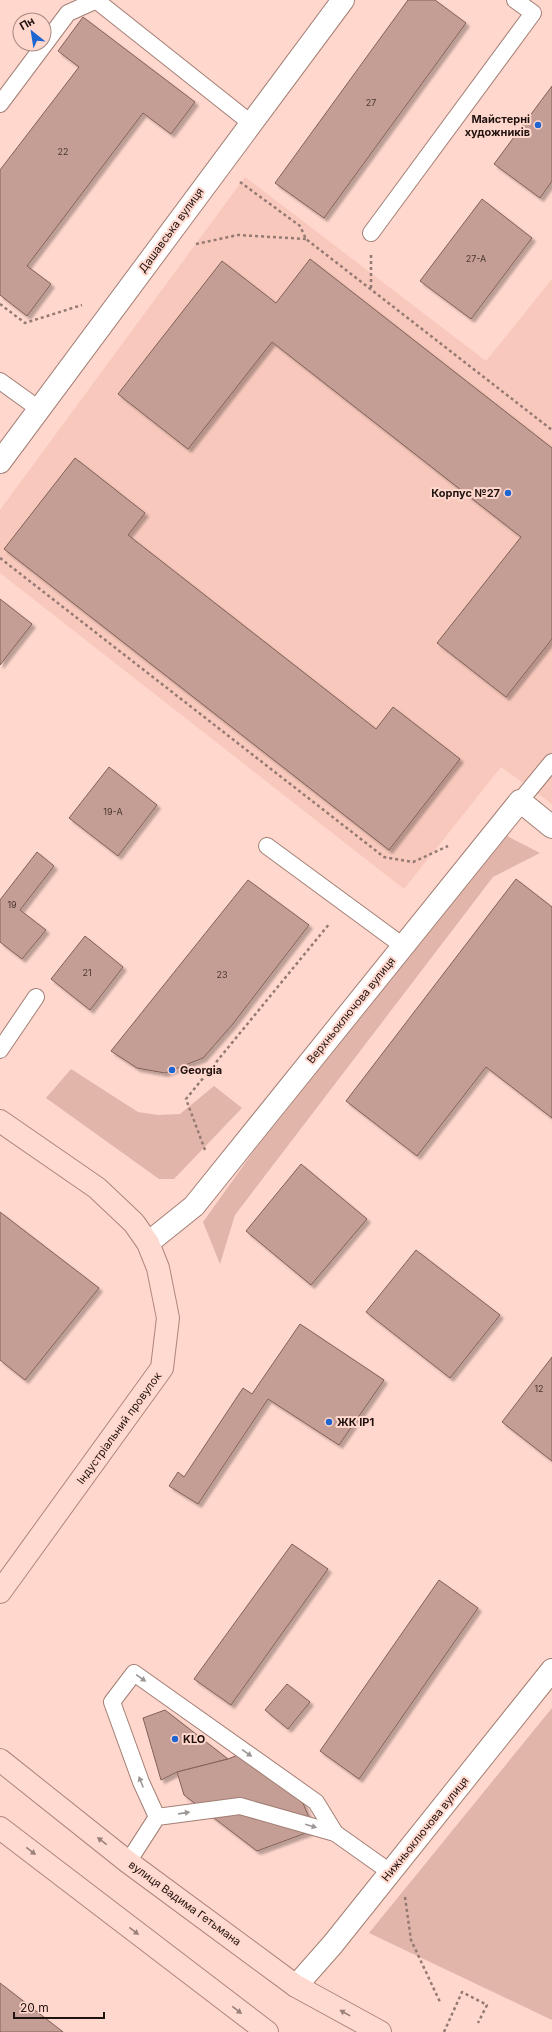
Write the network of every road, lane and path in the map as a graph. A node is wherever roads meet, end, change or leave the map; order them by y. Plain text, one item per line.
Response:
1 (97, 0) edge
2 (343, 0) edge
3 (515, 0) edge
4 (0, 104) edge
5 (252, 124) junction
6 (238, 181) dead end
7 (371, 233) joint
8 (306, 239) junction
9 (194, 245) dead end
10 (371, 289) junction
11 (0, 304) edge
12 (25, 322) dead end
13 (0, 381) edge
14 (39, 410) junction
15 (552, 430) edge
16 (0, 462) edge
17 (0, 558) edge
18 (552, 762) edge
19 (520, 801) junction
20 (552, 827) edge
21 (454, 844) dead end
22 (267, 846) dead end
23 (346, 904) junction
24 (403, 946) junction
25 (36, 997) dead end
26 (0, 1050) edge
27 (0, 1121) edge
28 (216, 1178) junction
29 (148, 1243) junction
30 (0, 1592) edge
31 (552, 1670) edge
32 (0, 1760) edge
33 (157, 1817) junction
34 (0, 1828) edge
35 (335, 1833) junction
36 (128, 1862) junction
37 (390, 1872) junction
38 (404, 1890) dead end
39 (296, 1986) junction
40 (440, 2002) dead end
41 (478, 2023) dead end
42 (267, 2032) edge
43 (380, 2032) edge
44 (444, 2032) edge

1 - 4 lane
1 - 5 lane
2 - 5 street, Дашавська вулиця
3 - 7 lane
5 - 14 street, Дашавська вулиця
6 - 8 path
7 - 10 path
8 - 9 path
8 - 10 path
10 - 15 path
11 - 12 path
13 - 14 lane
14 - 16 street, Дашавська вулиця
17 - 21 path
18 - 19 lane
19 - 20 street
19 - 24 street, Верхньоключова вулиця
22 - 23 lane
23 - 24 lane
23 - 28 path
24 - 28 street, Верхньоключова вулиця
25 - 26 lane
27 - 29 main road, Індустріальний провулок
28 - 29 street, Верхньоключова вулиця
29 - 30 main road, Індустріальний провулок
31 - 37 street, Нижньоключова вулиця
36 -> 32 main road, вулиця Вадима Гетьмана
33 -> 35 lane
33 -> 35 lane
33 - 36 lane
34 -> 42 main road
35 - 37 lane
36 - 39 main road, вулиця Вадима Гетьмана
37 - 39 street, Нижньоключова вулиця
38 - 40 path
43 -> 39 main road, вулиця Вадима Гетьмана
41 - 44 path

